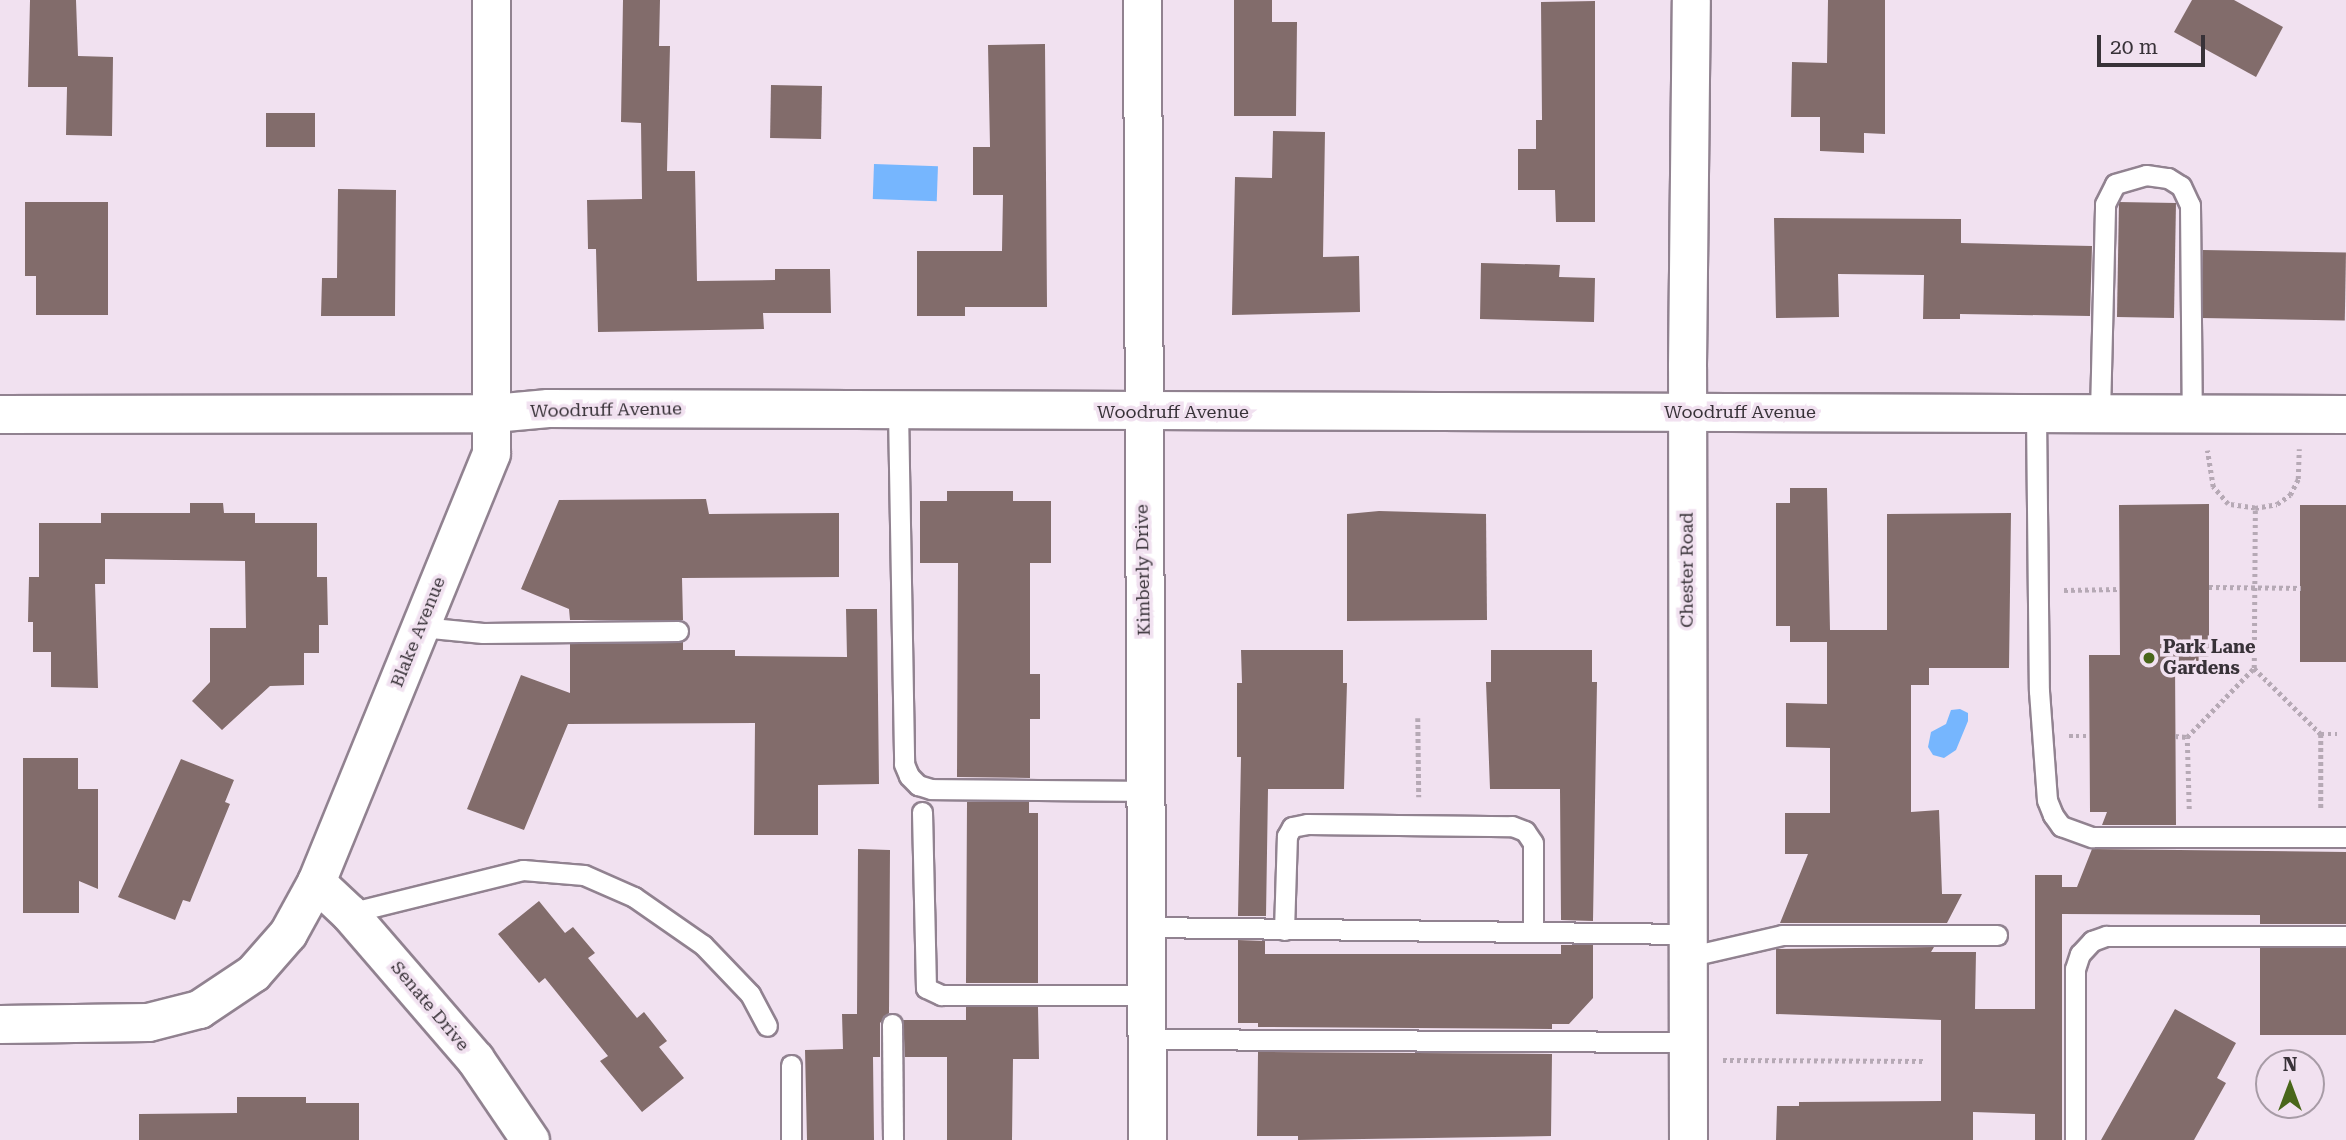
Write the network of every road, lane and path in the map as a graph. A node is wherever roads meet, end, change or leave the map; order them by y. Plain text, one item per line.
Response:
1 (491, 0) edge
2 (1142, 0) edge
3 (1691, 0) edge
4 (898, 410) junction
5 (1688, 411) junction
6 (1142, 412) junction
7 (494, 413) junction
8 (2036, 413) junction
9 (2100, 413) junction
10 (0, 414) edge
11 (2199, 414) junction
12 (2299, 414) junction
13 (2346, 414) edge
14 (2255, 508) junction
15 (2256, 586) junction
16 (2209, 587) dead end
17 (2301, 588) dead end
18 (2119, 589) dead end
19 (2038, 590) junction
20 (421, 626) junction
21 (678, 631) dead end
22 (2254, 668) junction
23 (1418, 718) dead end
24 (2321, 734) junction
25 (2337, 734) dead end
26 (2175, 736) dead end
27 (2187, 737) junction
28 (1145, 791) junction
29 (922, 812) dead end
30 (1419, 825) junction
31 (2189, 837) junction
32 (2321, 837) junction
33 (2346, 837) edge
34 (316, 882) junction
35 (349, 913) junction
36 (1147, 927) junction
37 (1284, 930) junction
38 (1532, 931) junction
39 (1997, 935) dead end
40 (2346, 936) edge
41 (1687, 945) junction
42 (1146, 995) junction
43 (0, 1024) edge
44 (892, 1024) dead end
45 (767, 1026) dead end
46 (1147, 1039) junction
47 (1687, 1051) junction
48 (1926, 1061) dead end
49 (791, 1065) dead end
50 (530, 1140) edge
51 (791, 1140) edge
52 (893, 1140) edge
53 (1147, 1140) edge
54 (1688, 1140) edge
55 (2075, 1140) edge

1 - 7 street, Blake Avenue
2 - 6 street, Kimberly Drive
3 - 5 street, Chester Road
4 - 6 street, Woodruff Avenue
4 - 7 street, Woodruff Avenue
4 - 28 lane
5 - 6 street, Woodruff Avenue
5 - 8 street, Woodruff Avenue
5 - 41 street, Chester Road
6 - 28 street, Kimberly Drive
7 - 10 street, Woodruff Avenue
7 - 20 street, Blake Avenue
8 - 9 street, Woodruff Avenue
8 - 19 lane
9 - 11 street, Woodruff Avenue
9 - 11 lane
11 - 12 street, Woodruff Avenue
11 - 14 path
12 - 13 street, Woodruff Avenue
12 - 14 path
14 - 15 path
15 - 16 path
15 - 17 path
15 - 22 path
18 - 19 path
19 - 31 lane
20 - 21 lane
20 - 34 street, Blake Avenue
22 - 24 path
22 - 27 path
23 - 30 path
24 - 25 path
24 - 32 path
26 - 27 path
27 - 31 path
28 - 36 street, Kimberly Drive
29 - 42 lane
30 - 37 lane
30 - 38 lane
31 - 32 lane
32 - 33 lane
34 - 35 street, Senate Drive
34 - 43 street, Blake Avenue
35 - 45 lane
35 - 50 street, Senate Drive
36 - 37 lane
36 - 42 street, Kimberly Drive
37 - 38 lane
38 - 41 lane
39 - 41 lane
40 - 55 lane
41 - 47 street, Chester Road
42 - 46 street, Kimberly Drive
44 - 52 lane
46 - 47 lane
46 - 53 street, Kimberly Drive
47 - 48 path
47 - 54 street, Chester Road
49 - 51 lane

